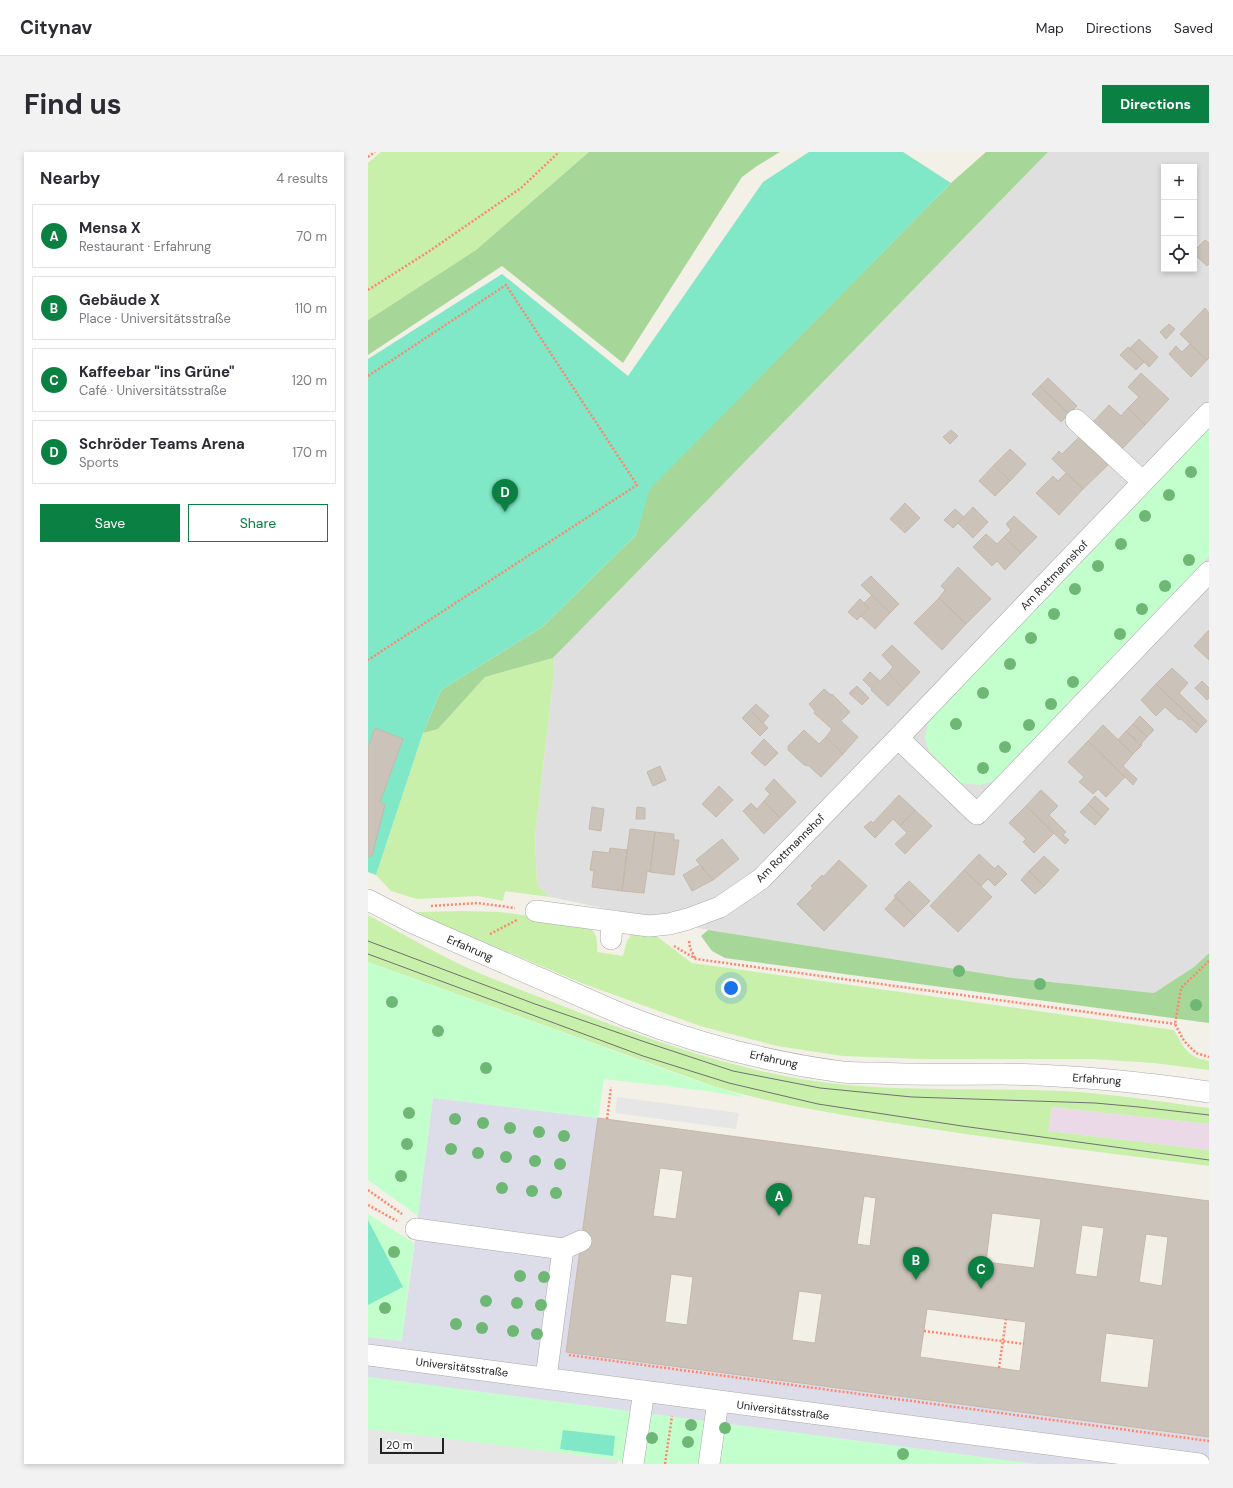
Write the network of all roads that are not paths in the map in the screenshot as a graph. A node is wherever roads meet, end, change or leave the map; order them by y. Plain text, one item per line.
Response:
1 (1209, 413) edge
2 (1076, 420) dead end
3 (1144, 482) junction
4 (1209, 572) edge
5 (898, 738) junction
6 (368, 900) edge
7 (536, 911) road end
8 (1209, 1092) edge
9 (416, 1229) road end
10 (368, 1355) edge
11 (546, 1378) junction
12 (644, 1391) junction
13 (718, 1401) junction
14 (633, 1464) edge
15 (709, 1464) edge
16 (1199, 1464) edge

1 - 3 street, Am Rottmannshof
2 - 3 street
3 - 5 street, Am Rottmannshof
4 - 5 street
5 - 7 street, Am Rottmannshof
6 - 8 street, Erfahrung
9 - 11 street
10 - 11 street, Universitätsstraße
11 - 12 street, Universitätsstraße
12 - 13 street, Universitätsstraße
12 - 14 street
13 - 15 street
13 - 16 street, Universitätsstraße

